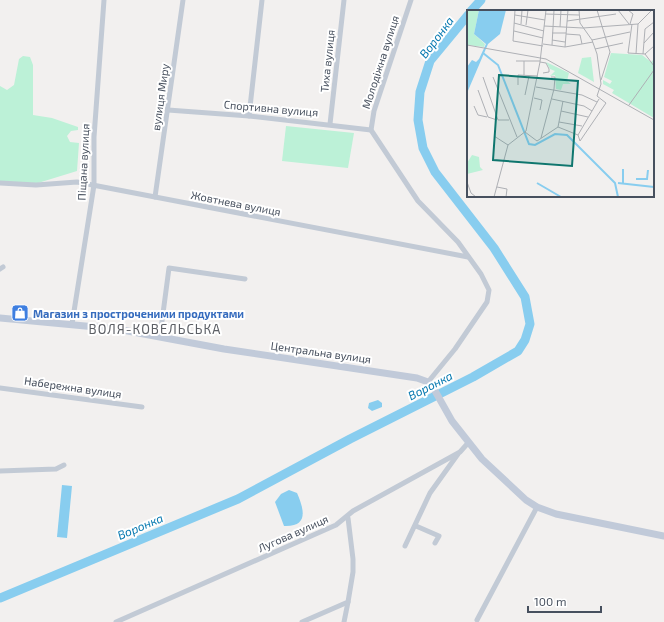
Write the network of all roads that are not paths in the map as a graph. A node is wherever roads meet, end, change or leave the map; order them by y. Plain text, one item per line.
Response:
1 (104, 0) edge
2 (183, 0) edge
3 (262, 0) edge
4 (344, 0) edge
5 (411, 0) edge
6 (168, 110) junction
7 (249, 116) junction
8 (330, 124) junction
9 (371, 130) junction
10 (0, 183) edge
11 (94, 185) junction
12 (155, 197) junction
13 (468, 257) junction
14 (245, 279) dead end
15 (0, 318) edge
16 (72, 324) junction
17 (160, 336) junction
18 (428, 382) junction
19 (0, 388) edge
20 (142, 407) dead end
21 (468, 443) junction
22 (460, 452) junction
23 (64, 465) dead end
24 (0, 471) edge
25 (537, 507) junction
26 (348, 518) junction
27 (416, 526) junction
28 (664, 536) edge
29 (436, 543) dead end
30 (405, 546) dead end
31 (348, 602) junction
32 (477, 620) dead end
33 (116, 622) edge
34 (302, 622) edge
35 (344, 622) edge

1 - 11 street, Піщана вулиця
2 - 6 street, вулиця Миру
3 - 7 street
4 - 8 street, Тиха вулиця
5 - 9 street, Молодіжна вулиця
6 - 7 street, Спортивна вулиця
6 - 12 street, вулиця Миру
7 - 8 street, Спортивна вулиця
8 - 9 street, Спортивна вулиця
9 - 13 street
10 - 11 street, Жовтнева вулиця
11 - 12 street, Жовтнева вулиця
11 - 16 street, Піщана вулиця
12 - 13 street, Жовтнева вулиця
13 - 18 street
14 - 17 street
15 - 16 street, Центральна вулиця
16 - 17 street, Центральна вулиця
17 - 18 street, Центральна вулиця
18 - 21 street
19 - 20 street, Набережна вулиця
21 - 22 street, Лугова вулиця
21 - 25 street
22 - 26 street, Лугова вулиця
22 - 27 street
23 - 24 street
25 - 28 street
25 - 32 street
26 - 31 street
26 - 33 street, Лугова вулиця
27 - 29 street
27 - 30 street
31 - 34 street
31 - 35 street

